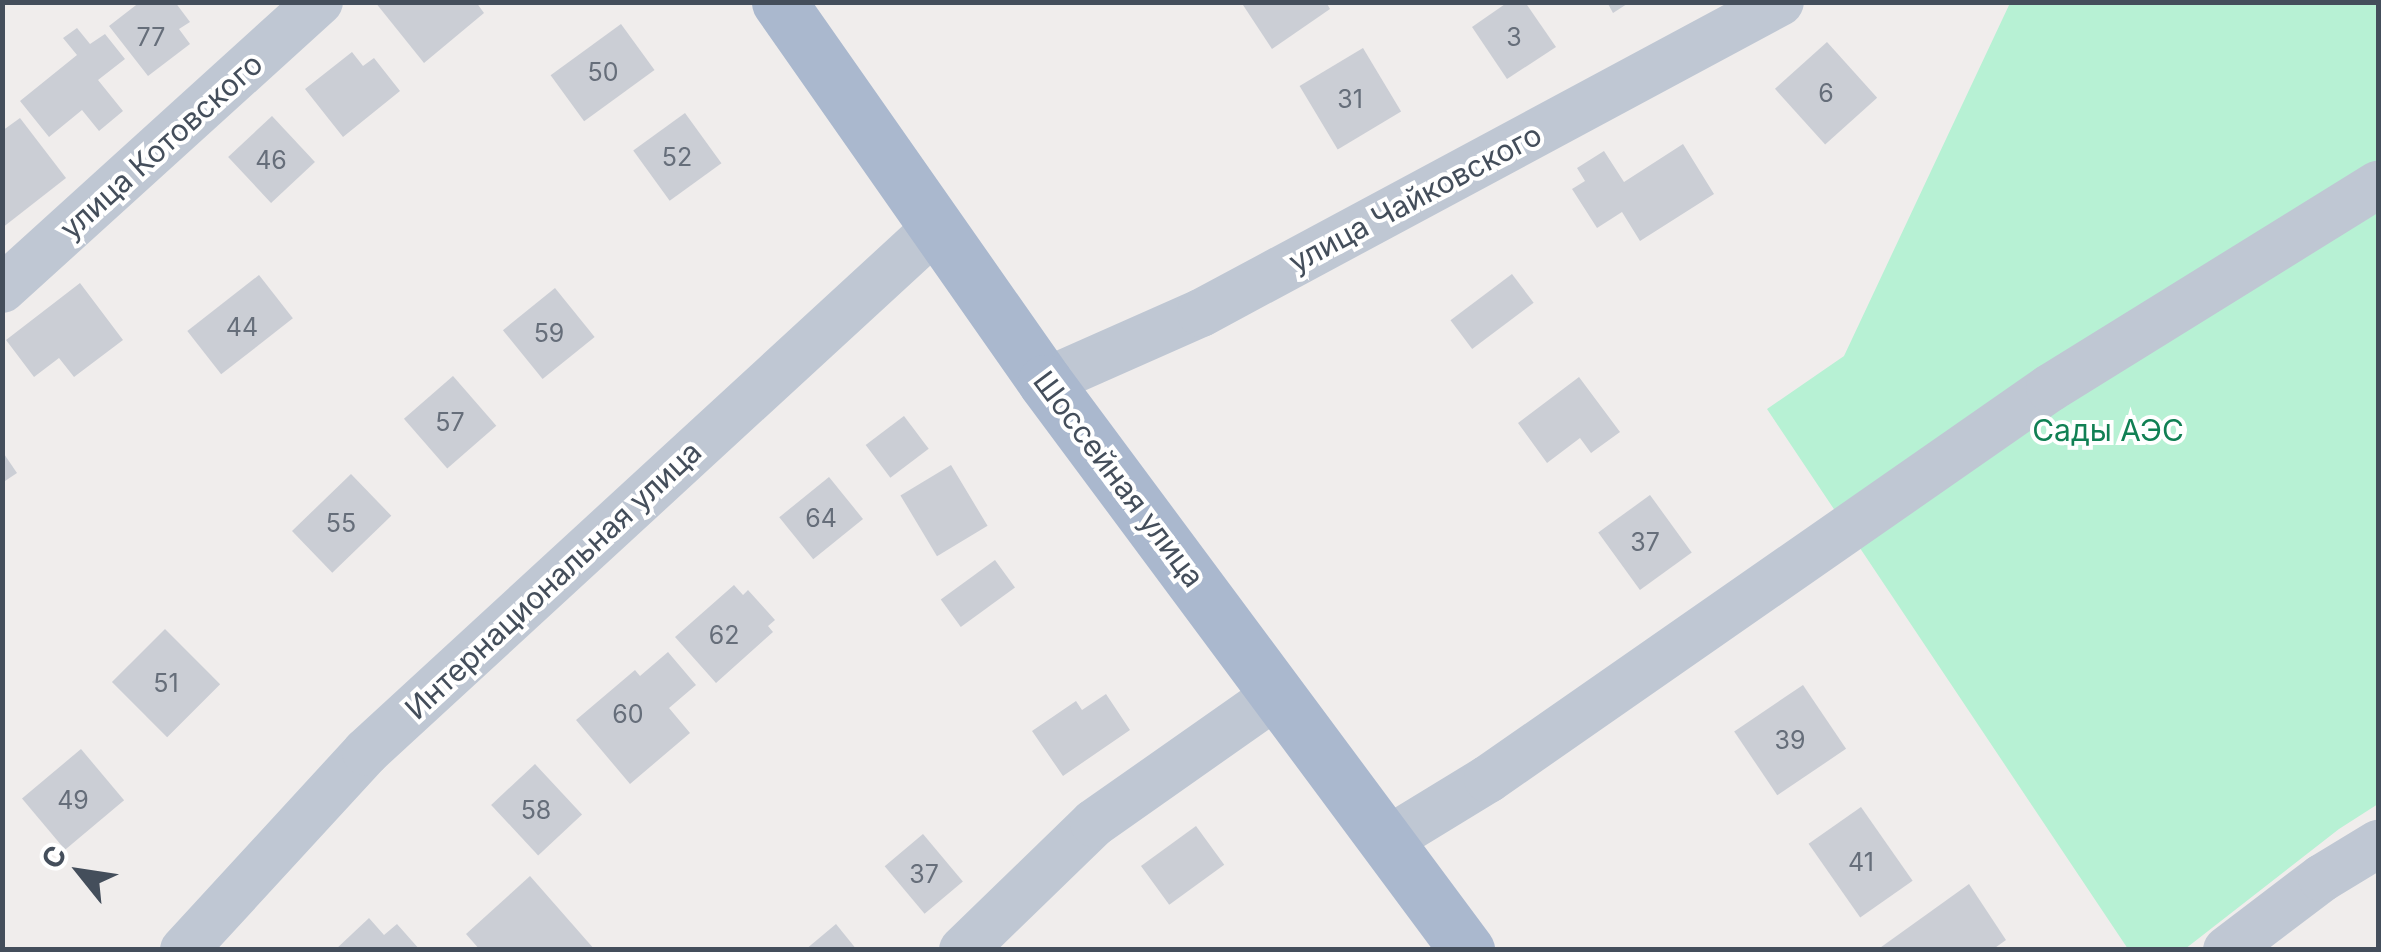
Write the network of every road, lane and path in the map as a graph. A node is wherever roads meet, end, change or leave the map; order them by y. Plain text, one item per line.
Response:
1 (319, 2) edge
2 (780, 2) edge
3 (1780, 2) edge
4 (2378, 185) edge
5 (938, 227) junction
6 (2, 289) edge
7 (1045, 382) junction
8 (1279, 693) junction
9 (1388, 840) junction
10 (2378, 844) edge
11 (184, 950) edge
12 (963, 950) edge
13 (1467, 950) edge
14 (2228, 950) edge

1 - 6 street, улица Котовского
2 - 5 main road, Шоссейная улица
3 - 7 street, улица Чайковского
4 - 9 street
5 - 7 main road, Шоссейная улица
5 - 11 street, Интернациональная улица
7 - 8 main road, Шоссейная улица
8 - 9 main road, Шоссейная улица
8 - 12 street
9 - 13 main road, Шоссейная улица
10 - 14 street

